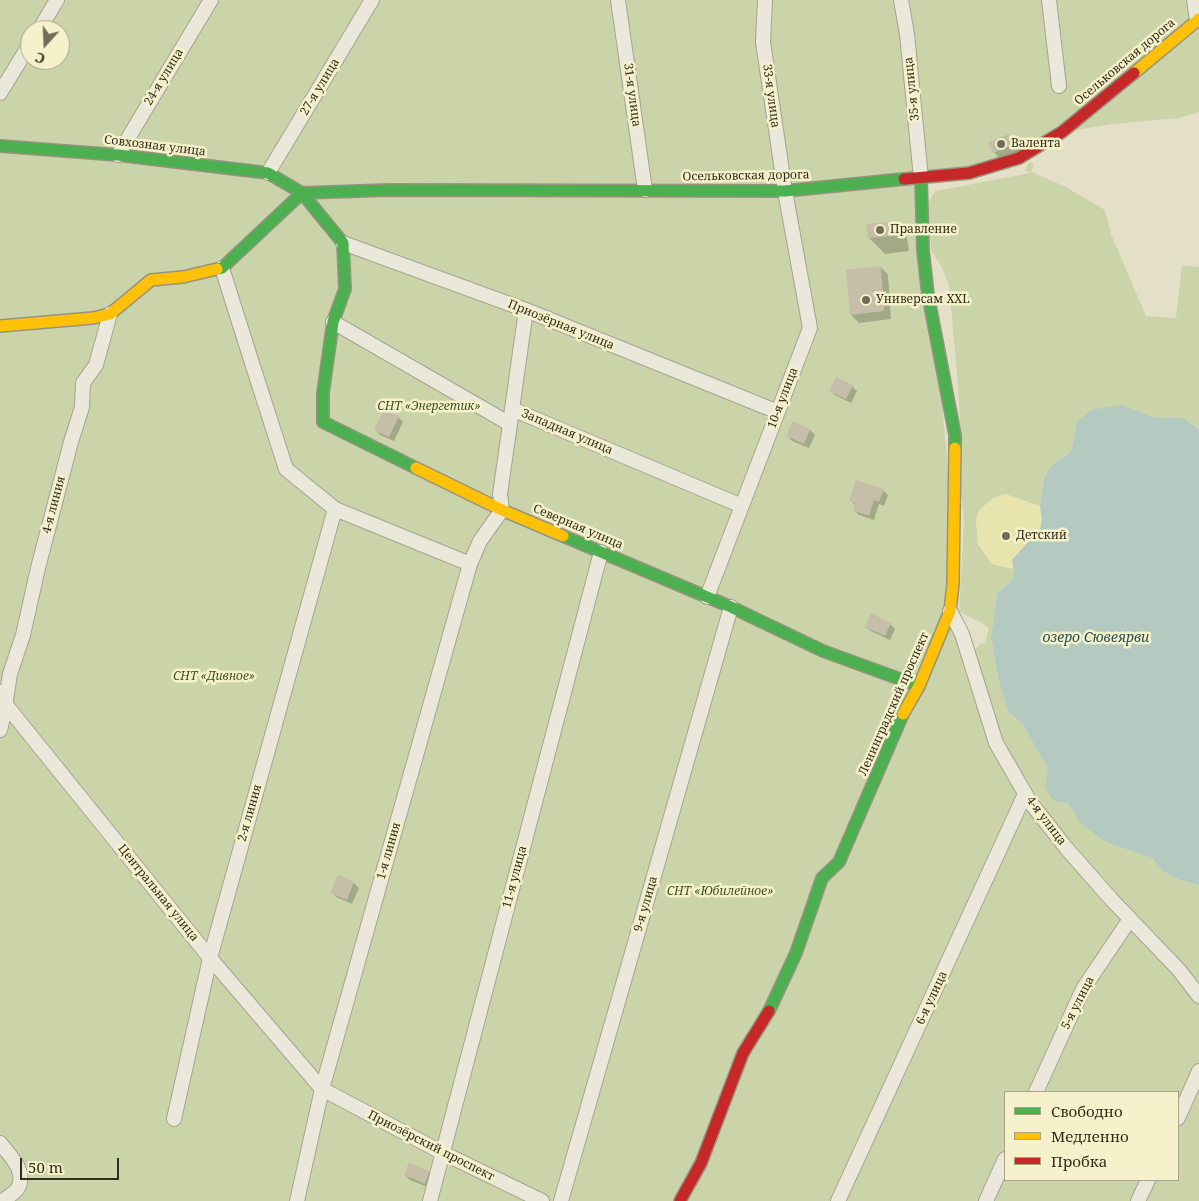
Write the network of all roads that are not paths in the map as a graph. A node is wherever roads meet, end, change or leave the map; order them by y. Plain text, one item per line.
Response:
1 (57, 0) edge
2 (211, 0) edge
3 (372, 0) edge
4 (618, 0) edge
5 (765, 0) edge
6 (901, 0) edge
7 (1049, 0) edge
8 (1194, 0) edge
9 (1198, 19) edge
10 (44, 20) edge
11 (20, 61) edge
12 (1059, 86) dead end
13 (0, 94) edge
14 (0, 146) edge
15 (118, 155) junction
16 (268, 173) junction
17 (921, 178) junction
18 (645, 190) junction
19 (785, 191) junction
20 (302, 193) junction
21 (343, 243) junction
22 (222, 268) junction
23 (526, 310) junction
24 (110, 314) junction
25 (333, 322) junction
26 (0, 326) edge
27 (512, 409) junction
28 (778, 412) junction
29 (510, 424) junction
30 (742, 506) junction
31 (335, 510) junction
32 (502, 510) junction
33 (601, 552) junction
34 (470, 564) junction
35 (707, 597) junction
36 (731, 607) junction
37 (950, 611) junction
38 (920, 686) junction
39 (4, 699) edge
40 (0, 730) edge
41 (1025, 794) junction
42 (1130, 919) junction
43 (210, 958) junction
44 (1199, 996) edge
45 (1199, 1071) edge
46 (322, 1089) junction
47 (1036, 1091) edge
48 (1179, 1116) edge
49 (174, 1119) dead end
50 (0, 1143) edge
51 (442, 1153) junction
52 (1004, 1160) edge
53 (1148, 1181) edge
54 (3, 1201) edge
55 (297, 1201) edge
56 (430, 1201) edge
57 (542, 1201) edge
58 (561, 1201) edge
59 (680, 1201) edge
60 (838, 1201) edge
61 (986, 1201) edge
62 (1138, 1201) edge

1 - 10 street
2 - 15 street, 24-я улица
3 - 16 street, 27-я улица
4 - 18 street, 31-я улица
5 - 19 street, 33-я улица
6 - 17 street, 35-я улица
7 - 12 street
8 - 9 street
9 - 17 street, Осельковская дорога
11 - 13 street
14 - 15 street, Совхозная улица
15 - 16 street, Совхозная улица
16 - 20 street, Совхозная улица
17 - 19 street, Осельковская дорога
17 - 37 street, Ленинградский проспект
18 - 19 street, Осельковская дорога
18 - 20 street, Осельковская дорога
19 - 28 street, 10-я улица
20 - 21 street
20 - 22 street
21 - 23 street, Приозёрная улица
21 - 25 street
22 - 24 street
22 - 31 street
23 - 27 street
23 - 28 street, Приозёрная улица
24 - 26 street
24 - 39 street, 4-я линия
25 - 29 street, Западная улица
25 - 32 street, Северная улица
27 - 29 street, Западная улица
27 - 30 street, Западная улица
28 - 30 street, 10-я улица
29 - 32 street
30 - 35 street, 10-я улица
31 - 34 street
31 - 43 street, 2-я линия
32 - 33 street, Северная улица
32 - 34 street, 1-я линия
33 - 35 street, Северная улица
33 - 51 street, 11-я улица
34 - 46 street, 1-я линия
35 - 36 street, Северная улица
36 - 38 street, Северная улица
36 - 58 street, 9-я улица
37 - 38 street, Ленинградский проспект
37 - 41 street, 4-я улица
38 - 59 street, Ленинградский проспект
39 - 40 street, 4-я линия
39 - 43 street, Центральная улица
41 - 42 street, 4-я улица
41 - 60 street, 6-я улица
42 - 44 street, 4-я улица
42 - 47 street, 5-я улица
43 - 46 street, Центральная улица
43 - 49 street, 2-я линия
45 - 48 street
46 - 51 street, Приозёрский проспект
46 - 55 street, 1-я линия
50 - 54 street
51 - 56 street, 11-я улица
51 - 57 street, Приозёрский проспект
52 - 61 street
53 - 62 street

